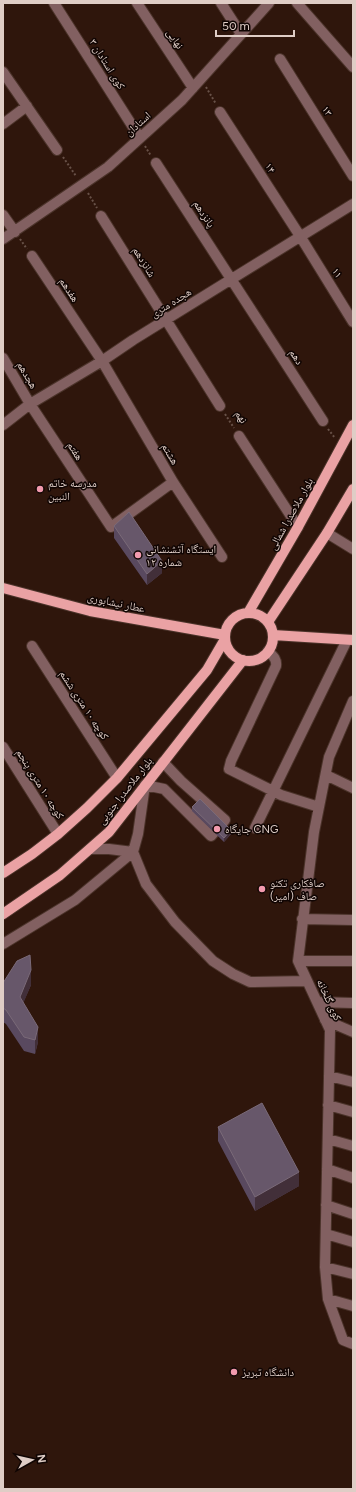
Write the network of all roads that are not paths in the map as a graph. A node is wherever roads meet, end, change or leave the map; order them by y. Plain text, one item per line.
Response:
1 (54, 3) edge
2 (137, 3) edge
3 (221, 3) edge
4 (269, 3) edge
5 (297, 3) edge
6 (241, 34) junction
7 (280, 59) dead end
8 (353, 67) edge
9 (3, 72) edge
10 (193, 88) junction
11 (27, 106) junction
12 (220, 112) road end
13 (3, 124) edge
14 (140, 138) junction
15 (57, 150) road end
16 (156, 163) road end
17 (353, 176) edge
18 (353, 204) edge
19 (3, 215) edge
20 (101, 216) road end
21 (15, 232) junction
22 (300, 236) junction
23 (3, 240) edge
24 (32, 256) road end
25 (232, 279) junction
26 (167, 320) junction
27 (353, 322) edge
28 (3, 358) edge
29 (102, 361) junction
30 (30, 404) junction
31 (220, 406) road end
32 (323, 421) road end
33 (3, 425) edge
34 (353, 425) edge
35 (239, 436) road end
36 (173, 482) junction
37 (353, 489) edge
38 (350, 503) edge
39 (298, 527) junction
40 (326, 533) junction
41 (353, 549) edge
42 (222, 557) dead end
43 (3, 588) edge
44 (248, 613) junction
45 (268, 622) junction
46 (273, 636) junction
47 (225, 637) junction
48 (350, 640) edge
49 (32, 646) dead end
50 (268, 650) junction
51 (243, 660) junction
52 (352, 704) edge
53 (3, 747) edge
54 (163, 762) junction
55 (326, 775) junction
56 (117, 778) junction
57 (145, 785) junction
58 (353, 788) edge
59 (273, 791) junction
60 (319, 807) junction
61 (255, 828) dead end
62 (58, 834) junction
63 (90, 849) junction
64 (133, 852) junction
65 (3, 873) edge
66 (3, 914) edge
67 (302, 919) junction
68 (353, 920) edge
69 (3, 944) edge
70 (298, 961) junction
71 (353, 961) edge
72 (306, 981) junction
73 (317, 1002) junction
74 (353, 1003) edge
75 (325, 1020) junction
76 (353, 1032) edge
77 (329, 1076) junction
78 (353, 1082) edge
79 (328, 1105) junction
80 (353, 1112) edge
81 (328, 1139) junction
82 (353, 1146) edge
83 (327, 1169) junction
84 (353, 1178) edge
85 (326, 1205) junction
86 (353, 1214) edge
87 (326, 1234) junction
88 (353, 1242) edge
89 (325, 1267) junction
90 (353, 1274) edge
91 (328, 1299) junction
92 (353, 1306) edge
93 (353, 1344) edge

1 - 14 street, کوی استادان ۳
2 - 10 street, نهایی
3 - 6 street
4 - 6 street, استادان
5 - 8 street
6 - 10 street, استادان
7 - 17 street, ۱۳
9 - 11 street
10 - 14 street, استادان
11 - 13 street
11 - 15 street
12 - 22 street, ۱۴
14 - 21 street, استادان
16 - 25 street, پانزدهم
18 - 22 street, هجده متری
19 - 21 street
20 - 26 street, شانزدهم
21 - 23 street, استادان
22 - 25 street, هجده متری
22 - 27 street, ۱۱
24 - 29 street, هفدهم
25 - 26 street, هجده متری
25 - 32 street, دهم
26 - 29 street, هجده متری
26 - 31 street, نهم
28 - 30 street, هجدهم
29 - 30 street, هجده متری
29 - 36 street, هشتم
30 - 33 street, هجده متری
30 - 36 street, هفتم
34 - 39 main road, بلوار ملاصدرا شمالی
35 - 39 street, نهم
36 - 42 street, هشتم
37 - 38 main road
38 - 40 main road
39 - 44 main road, بلوار ملاصدرا شمالی
40 - 41 street
40 - 45 main road
43 - 47 main road, عطار نیشابوری
44 - 45 main road
44 - 47 main road
45 - 46 main road
46 - 48 main road
46 - 50 main road
47 - 51 main road
47 - 56 main road, بلوار ملاصدرا جنوبی
48 - 59 street
49 - 56 street, کوچه ۱۰ متری ششم
50 - 51 main road
50 - 59 street
51 - 54 main road, بلوار ملاصدرا جنوبی
52 - 55 street, کوی گلخانه
53 - 62 street, کوچه ۱۰ متری پنجم
54 - 57 main road, بلوار ملاصدرا جنوبی
54 - 57 street
55 - 58 street
55 - 60 street, کوی گلخانه
56 - 62 main road, بلوار ملاصدرا جنوبی
57 - 63 main road, بلوار ملاصدرا جنوبی
57 - 64 street
59 - 60 street
59 - 61 street
60 - 67 street, کوی گلخانه
62 - 65 main road, بلوار ملاصدرا جنوبی
63 - 64 street
63 - 66 main road, بلوار ملاصدرا جنوبی
64 - 69 street
64 - 72 street
67 - 68 street
67 - 70 street, کوی گلخانه
70 - 71 street
70 - 72 street, کوی گلخانه
72 - 73 street, کوی گلخانه
73 - 74 street
73 - 75 street, کوی گلخانه
75 - 76 street
75 - 77 street, کوی گلخانه
77 - 78 street
77 - 79 street, کوی گلخانه
79 - 80 street
79 - 81 street, کوی گلخانه
81 - 82 street
81 - 83 street, کوی گلخانه
83 - 84 street
83 - 85 street, کوی گلخانه
85 - 86 street
85 - 87 street, کوی گلخانه
87 - 88 street
87 - 89 street, کوی گلخانه
89 - 90 street
89 - 91 street, کوی گلخانه
91 - 92 street
91 - 93 street, کوی گلخانه

